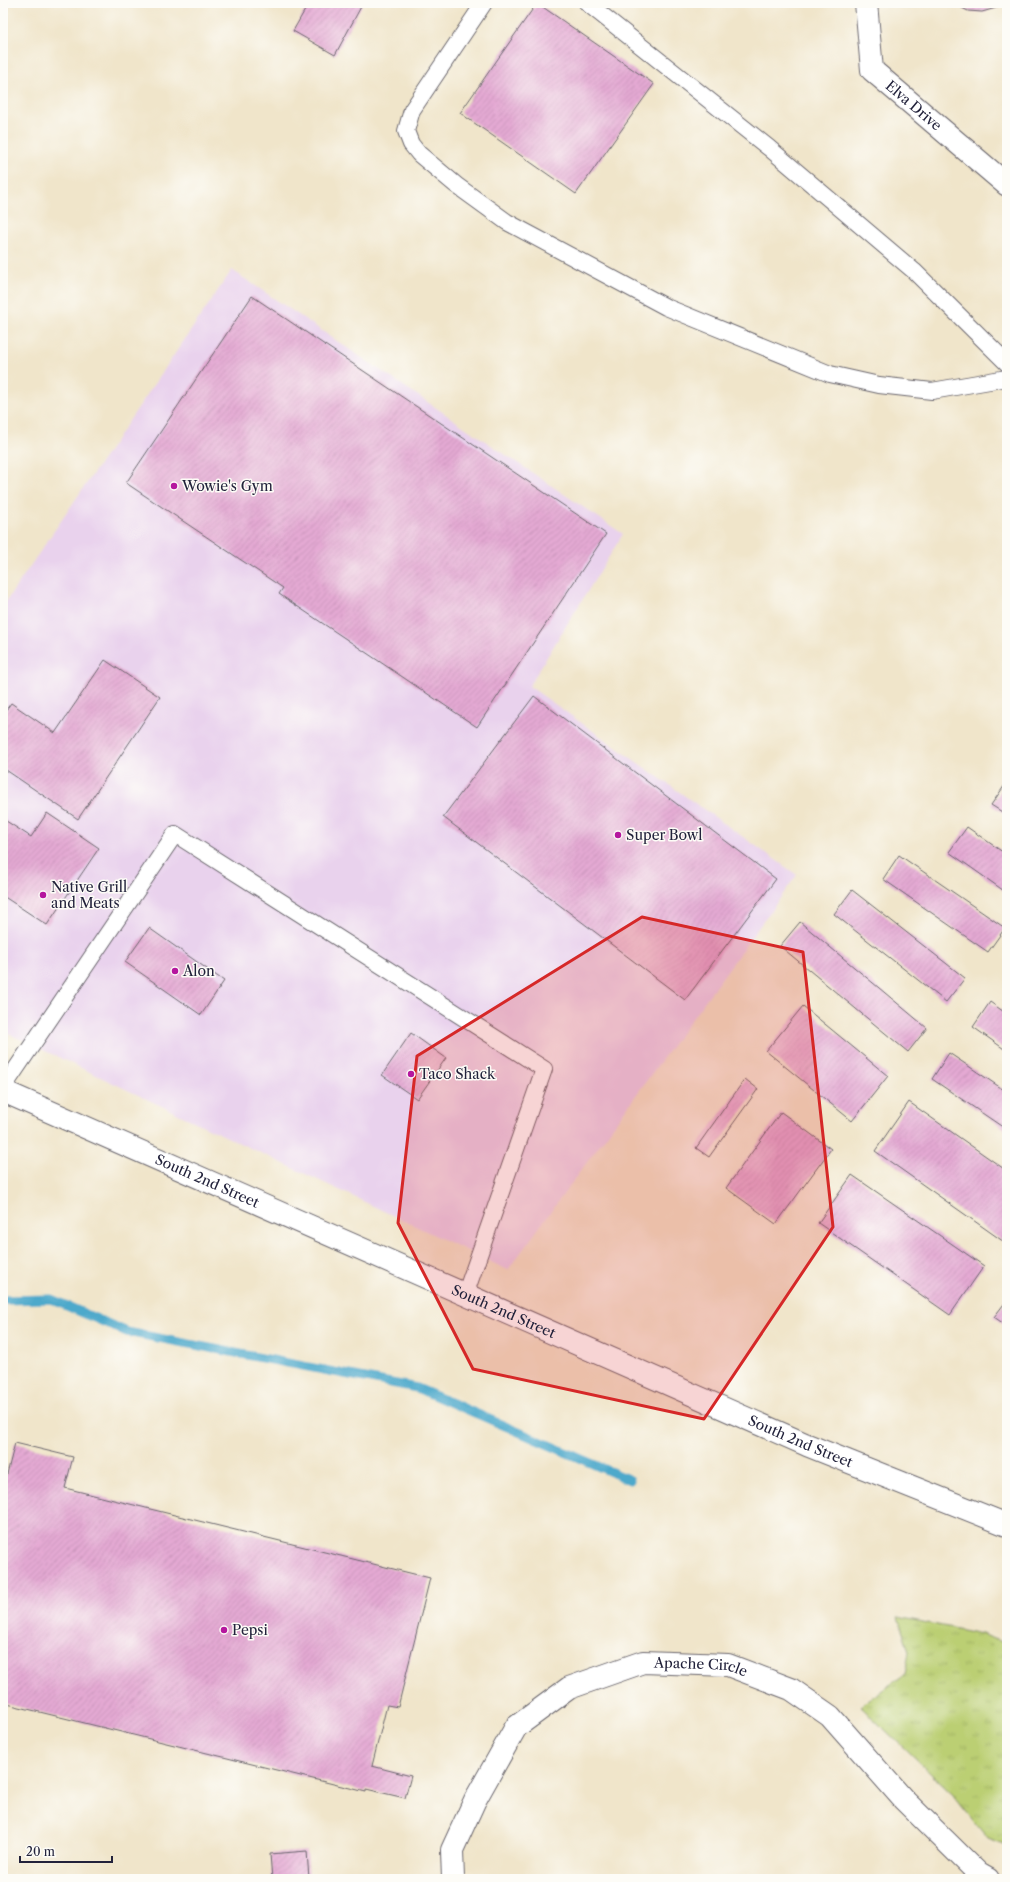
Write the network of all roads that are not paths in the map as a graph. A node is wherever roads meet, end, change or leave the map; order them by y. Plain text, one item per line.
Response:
1 (484, 3) edge
2 (587, 3) edge
3 (866, 3) edge
4 (1007, 185) edge
5 (1007, 363) edge
6 (1007, 378) edge
7 (3, 1088) edge
8 (3, 1091) edge
9 (465, 1295) junction
10 (1007, 1525) edge
11 (453, 1879) edge
12 (988, 1879) edge

1 - 6 lane
2 - 5 lane
3 - 4 main road, Elva Drive
7 - 9 lane
8 - 9 main road, South 2nd Street
9 - 10 main road, South 2nd Street
11 - 12 main road, Apache Circle

